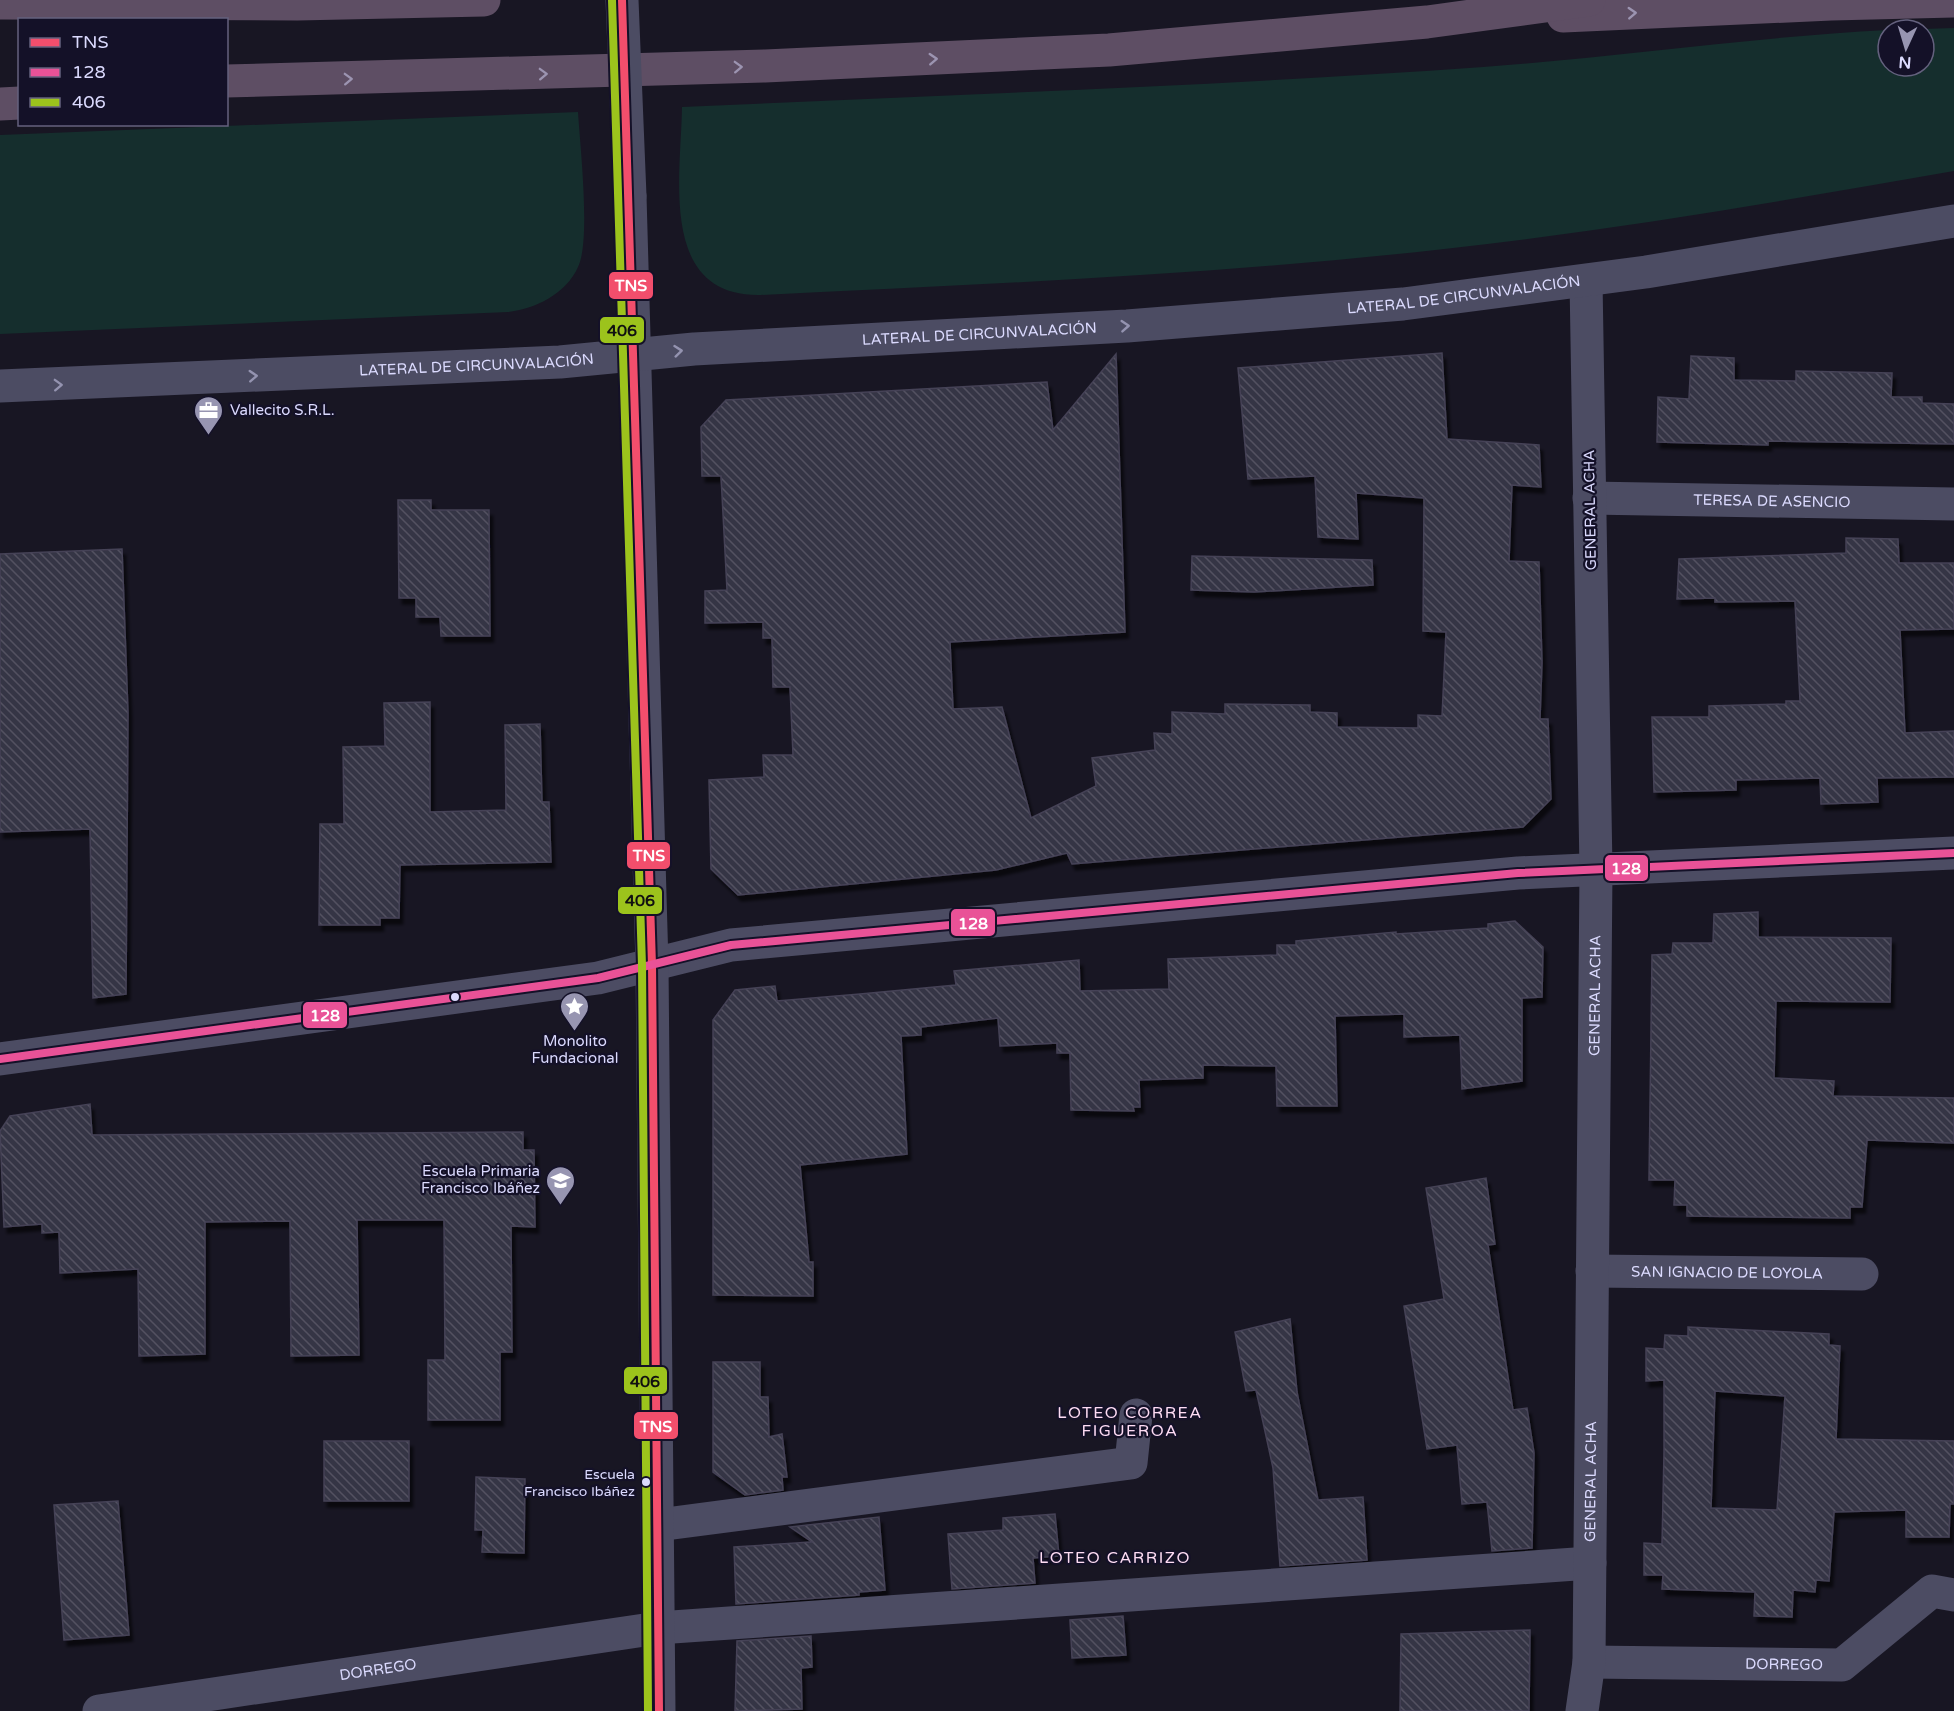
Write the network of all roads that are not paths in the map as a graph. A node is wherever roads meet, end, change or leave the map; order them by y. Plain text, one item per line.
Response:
1 (484, 0) edge
2 (622, 0) edge
3 (1589, 0) edge
4 (1954, 1) edge
5 (0, 3) edge
6 (1427, 22) junction
7 (309, 80) junction
8 (0, 81) edge
9 (228, 81) edge
10 (18, 82) edge
11 (228, 87) edge
12 (18, 103) edge
13 (0, 104) edge
14 (1954, 221) edge
15 (1586, 280) junction
16 (633, 355) junction
17 (0, 386) edge
18 (1589, 498) junction
19 (1954, 504) edge
20 (1954, 853) edge
21 (1596, 870) junction
22 (652, 965) junction
23 (0, 1059) edge
24 (1593, 1271) junction
25 (1862, 1274) dead end
26 (1137, 1415) dead end
27 (658, 1525) junction
28 (1590, 1563) junction
29 (1954, 1595) edge
30 (658, 1628) junction
31 (1589, 1662) junction
32 (99, 1711) edge
33 (659, 1711) edge
34 (1582, 1711) edge

1 - 5 highway
2 - 16 street, bridge
3 - 6 highway
6 -> 4 highway
7 -> 6 highway
7 - 9 highway
7 - 11 highway
8 - 10 highway
12 - 13 highway
14 - 15 street, LATERAL DE CIRCUNVALACIÓN
16 -> 15 street, LATERAL DE CIRCUNVALACIÓN
15 - 18 street, GENERAL ACHA
17 -> 16 street, LATERAL DE CIRCUNVALACIÓN
16 - 22 street
18 - 19 street, TERESA DE ASENCIO
18 - 21 street, GENERAL ACHA
20 - 21 street
21 - 22 street
21 - 24 street, GENERAL ACHA
22 - 23 street
22 - 27 street
24 - 25 street, SAN IGNACIO DE LOYOLA
24 - 28 street, GENERAL ACHA
26 - 27 street
27 - 30 street
28 - 30 street, DORREGO
28 - 31 street, GENERAL ACHA
29 - 31 street, DORREGO
30 - 32 street, DORREGO
30 - 33 street
31 - 34 street, GENERAL ACHA

